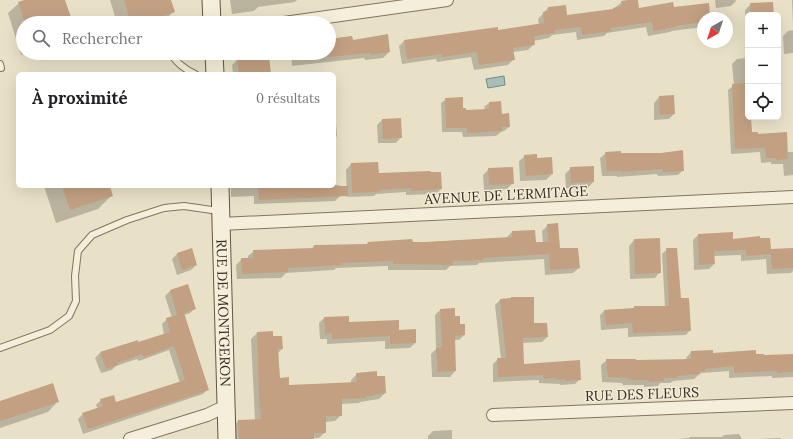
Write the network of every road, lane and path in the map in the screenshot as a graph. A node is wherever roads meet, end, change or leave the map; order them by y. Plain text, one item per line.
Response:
1 (211, 0) edge
2 (447, 0) edge
3 (212, 16) edge
4 (334, 16) edge
5 (174, 60) edge
6 (215, 60) edge
7 (190, 72) edge
8 (216, 72) edge
9 (220, 188) edge
10 (793, 197) edge
11 (221, 218) junction
12 (0, 348) edge
13 (793, 403) edge
14 (226, 406) junction
15 (493, 415) dead end
16 (130, 439) edge
17 (227, 439) edge

1 - 3 street
2 - 4 street
5 - 7 lane
6 - 8 street
9 - 11 street, RUE DE MONTGERON
10 - 11 street, AVENUE DE L'ERMITAGE
11 - 12 lane
11 - 14 street, RUE DE MONTGERON
13 - 15 street, RUE DES FLEURS
14 - 16 street
14 - 17 street, RUE DE MONTGERON

